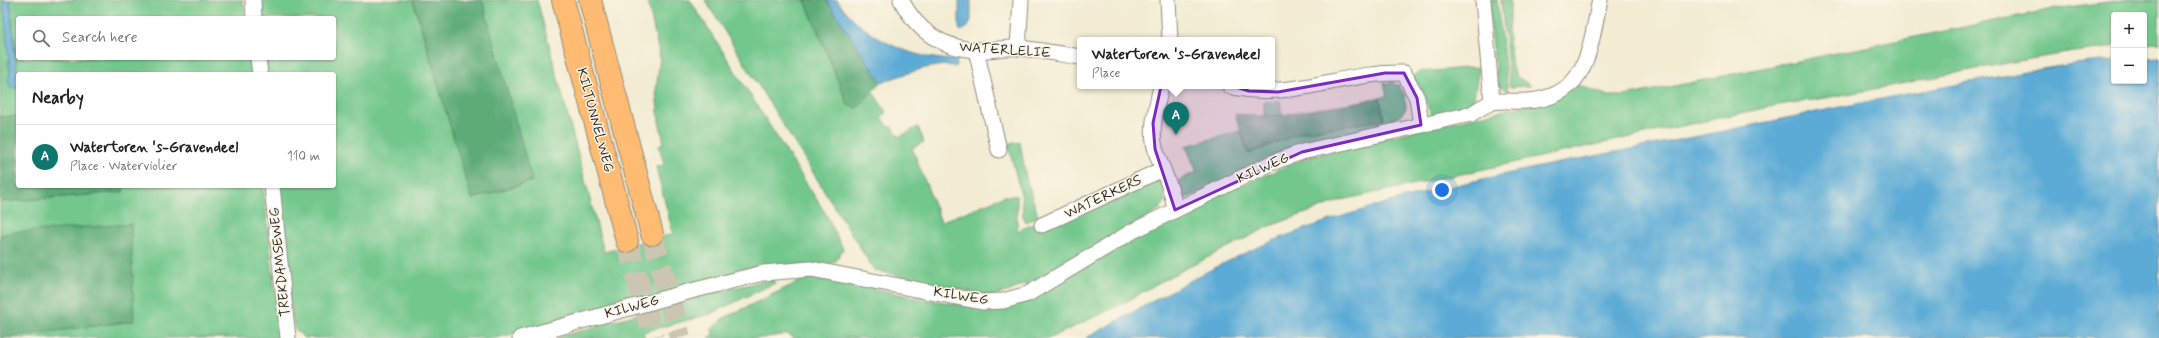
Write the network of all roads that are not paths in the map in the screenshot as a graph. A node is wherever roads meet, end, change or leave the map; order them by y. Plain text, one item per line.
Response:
1 (253, 0) edge
2 (563, 0) edge
3 (590, 0) edge
4 (901, 0) edge
5 (1022, 0) edge
6 (1168, 0) edge
7 (1483, 0) edge
8 (1600, 0) edge
9 (254, 16) edge
10 (1170, 37) edge
11 (1018, 48) junction
12 (976, 50) junction
13 (1077, 57) edge
14 (258, 60) edge
15 (260, 72) edge
16 (1160, 89) edge
17 (1241, 89) edge
18 (1492, 102) junction
19 (1421, 125) junction
20 (998, 150) dead end
21 (1163, 168) junction
22 (272, 188) edge
23 (1175, 210) junction
24 (1042, 225) dead end
25 (652, 234) tunnel mouth
26 (627, 241) tunnel mouth
27 (288, 338) edge
28 (520, 338) edge

1 - 9 street
2 - 26 main road, KILTUNNELWEG
3 - 25 main road, KILTUNNELWEG
4 - 12 street, WATERLELIE
5 - 11 street
6 - 10 street
7 - 18 street
8 - 18 street, KILWEG
11 - 12 street, WATERLELIE
11 - 13 street, WATERLELIE
12 - 20 street
14 - 15 street
16 - 21 street
17 - 19 street
18 - 19 street, KILWEG
19 - 23 street, KILWEG
21 - 23 street
21 - 24 street, WATERKERS
22 - 27 street, TREKDAMSEWEG
23 - 28 street, KILWEG

